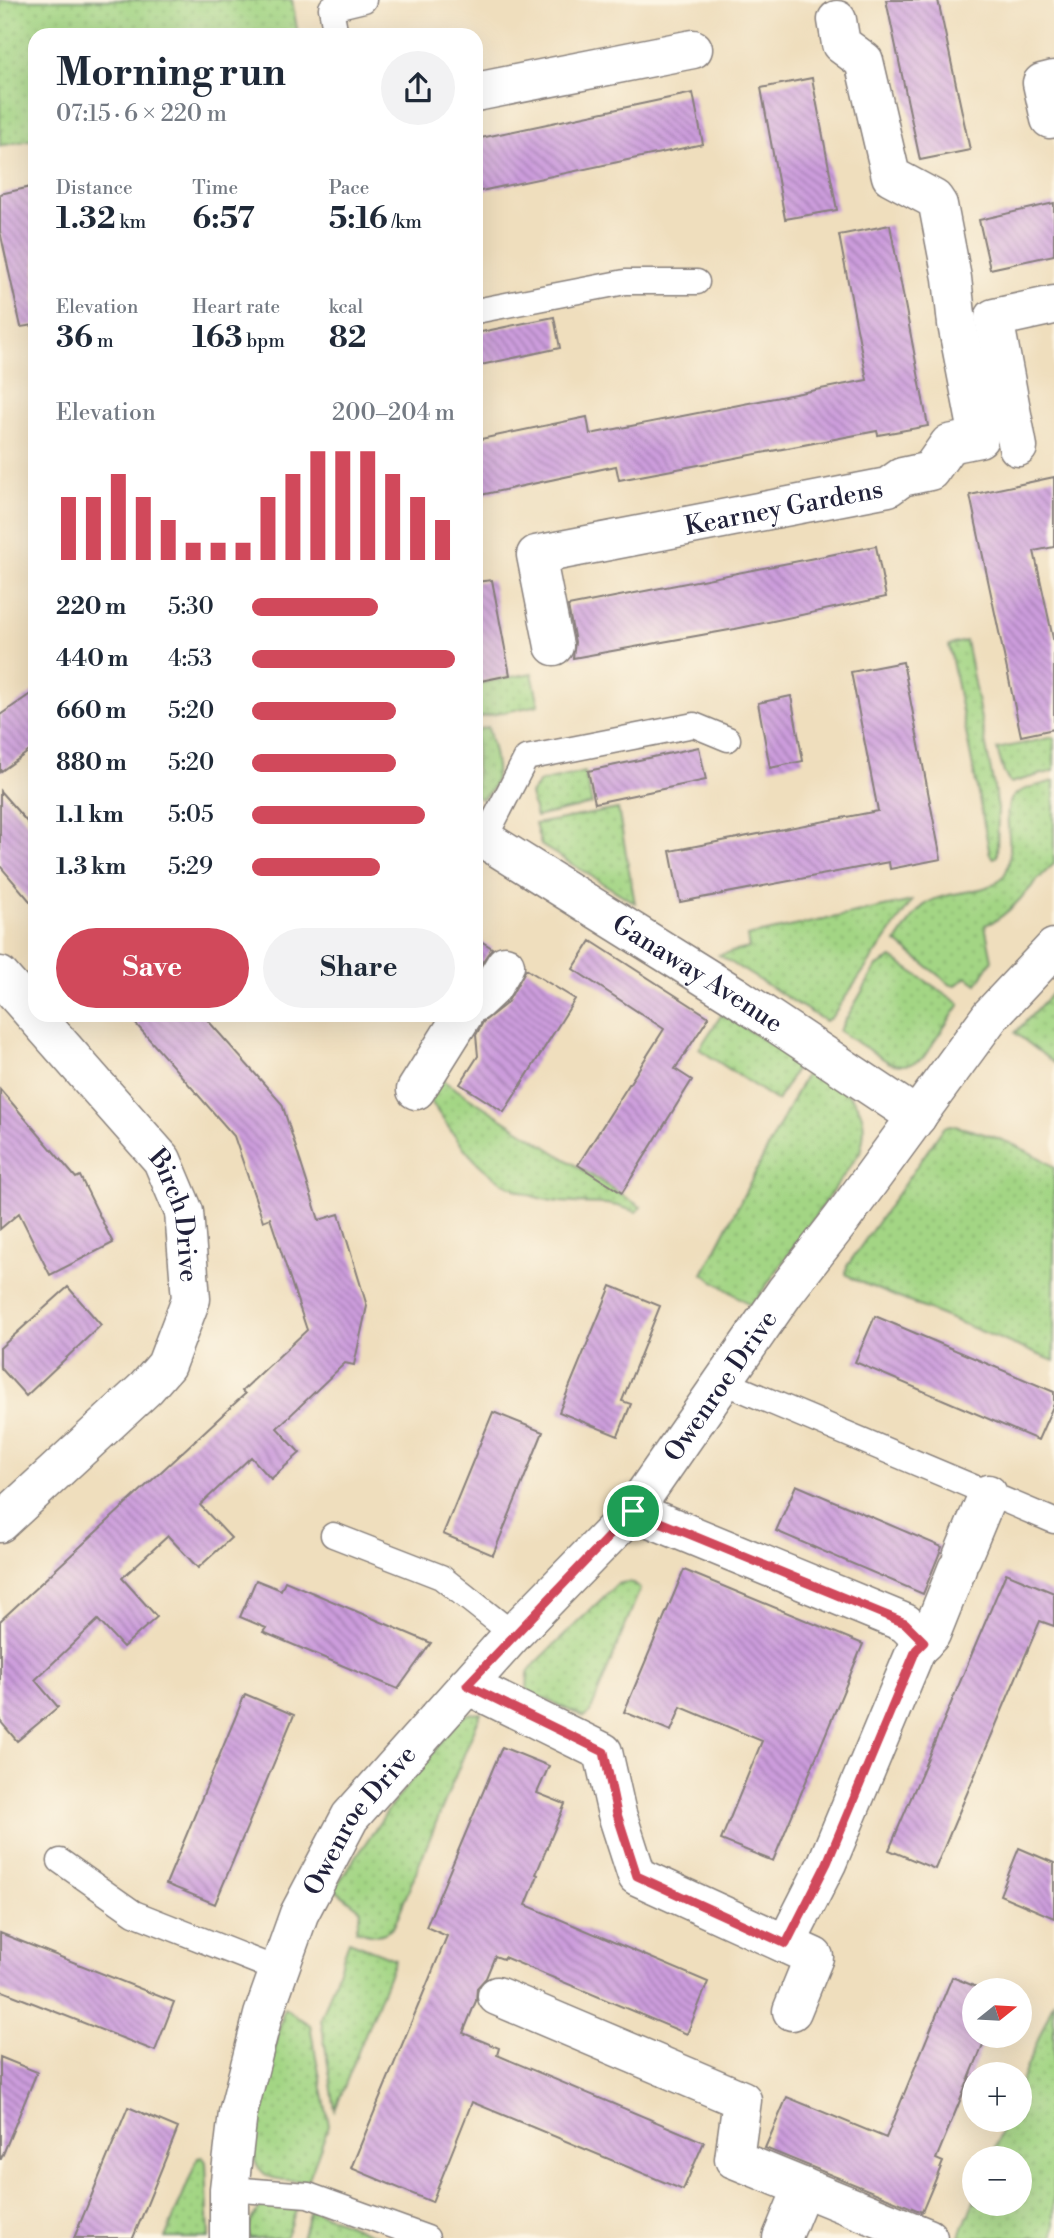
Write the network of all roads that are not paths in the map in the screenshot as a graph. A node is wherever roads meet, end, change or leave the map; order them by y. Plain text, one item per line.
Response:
1 (364, 0) edge
2 (837, 20) dead end
3 (335, 28) edge
4 (693, 49) dead end
5 (1054, 80) edge
6 (483, 91) edge
7 (1050, 119) dead end
8 (697, 282) dead end
9 (1054, 305) edge
10 (483, 310) edge
11 (1018, 447) dead end
12 (554, 646) dead end
13 (728, 739) dead end
14 (483, 832) edge
15 (483, 839) edge
16 (1054, 948) edge
17 (505, 964) dead end
18 (0, 976) edge
19 (483, 995) edge
20 (28, 1008) edge
21 (40, 1022) edge
22 (459, 1022) edge
23 (416, 1090) dead end
24 (917, 1117) junction
25 (723, 1382) junction
26 (988, 1494) junction
27 (633, 1511) junction
28 (1054, 1521) edge
29 (0, 1523) edge
30 (332, 1535) dead end
31 (513, 1634) junction
32 (924, 1642) junction
33 (467, 1685) junction
34 (61, 1861) dead end
35 (786, 1944) junction
36 (278, 1970) junction
37 (497, 1996) dead end
38 (792, 2011) dead end
39 (803, 2187) junction
40 (229, 2189) junction
41 (229, 2238) edge
42 (427, 2238) edge
43 (782, 2238) edge
44 (928, 2238) edge

1 - 3 lane
2 - 12 street, Kearney Gardens
4 - 6 street
5 - 7 street
8 - 10 lane
9 - 11 street
13 - 14 lane
15 - 24 street, Ganaway Avenue
16 - 24 street, Owenroe Drive
17 - 19 street
18 - 20 street, Birch Drive
21 - 29 street, Birch Drive
22 - 23 street
24 - 25 street, Owenroe Drive
25 - 26 lane
25 - 27 street, Owenroe Drive
26 - 28 lane
26 - 32 street
27 - 31 street, Owenroe Drive
27 - 32 street
30 - 31 lane
31 - 33 street, Owenroe Drive
32 - 35 street
33 - 35 street
33 - 36 street, Owenroe Drive
34 - 36 lane
35 - 38 street
36 - 40 street, Owenroe Drive
37 - 39 street
39 - 43 street
39 - 44 street
40 - 41 street, Owenroe Drive
40 - 42 lane

